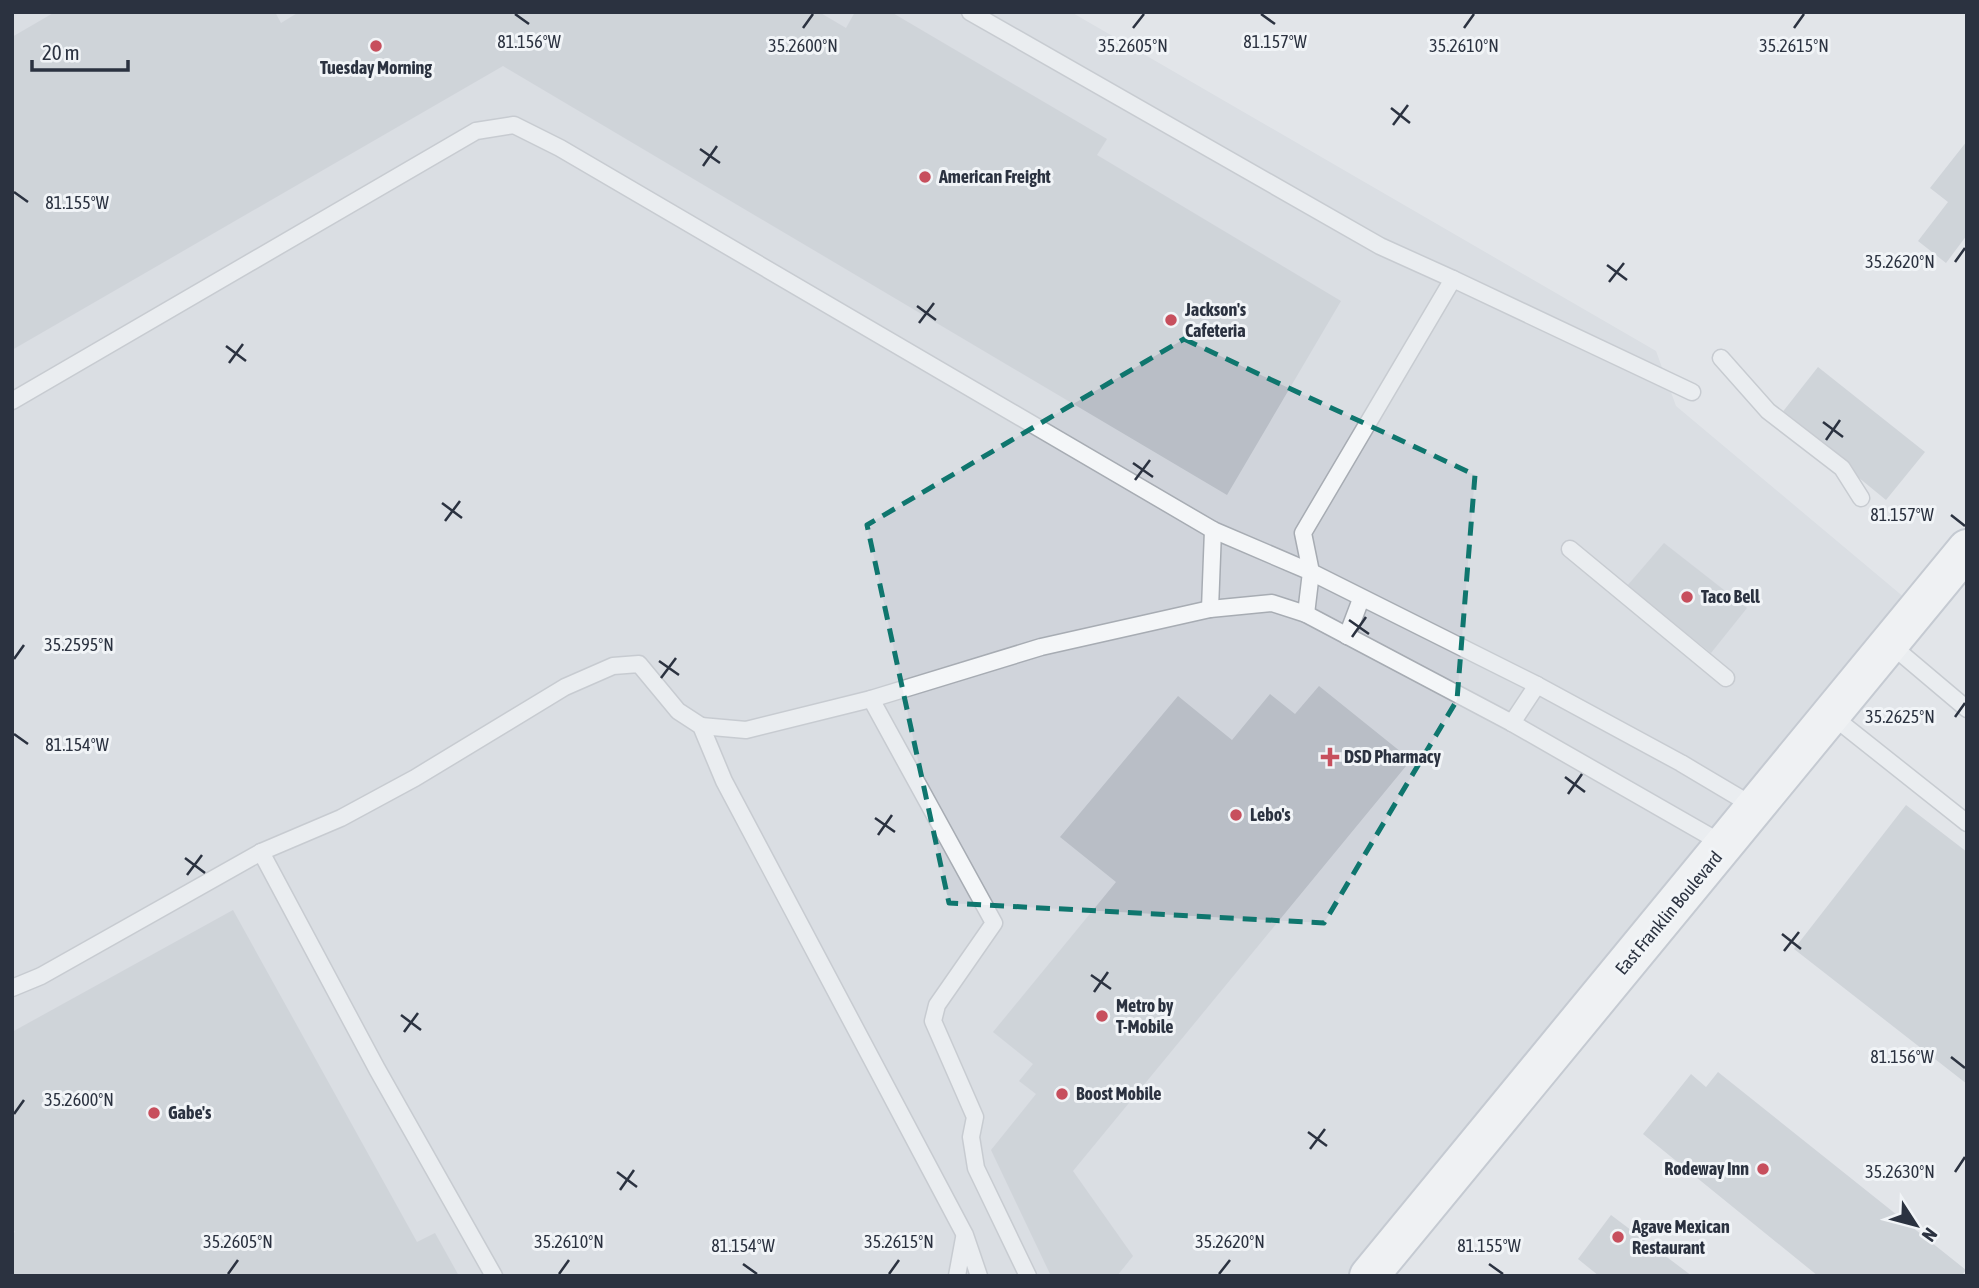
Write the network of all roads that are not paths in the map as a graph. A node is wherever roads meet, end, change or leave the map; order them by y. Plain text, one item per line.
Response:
1 (970, 12) edge
2 (1453, 279) junction
3 (1721, 358) dead end
4 (1692, 392) dead end
5 (12, 401) edge
6 (1861, 498) dead end
7 (1213, 530) junction
8 (1570, 549) dead end
9 (1967, 549) edge
10 (1311, 572) junction
11 (1361, 598) junction
12 (1210, 610) junction
13 (1306, 614) junction
14 (1347, 636) junction
15 (1889, 644) junction
16 (1726, 678) dead end
17 (1536, 685) junction
18 (871, 699) junction
19 (1967, 709) edge
20 (1831, 715) junction
21 (1512, 723) junction
22 (701, 726) junction
23 (1755, 807) junction
24 (1967, 824) edge
25 (1725, 845) junction
26 (261, 852) junction
27 (12, 988) edge
28 (965, 1235) junction
29 (1363, 1272) edge
30 (494, 1276) edge
31 (957, 1276) edge
32 (979, 1276) edge
33 (1028, 1276) edge

1 - 2 lane
2 - 4 lane
2 - 10 lane
3 - 6 lane
5 - 7 lane
7 - 10 lane
7 - 12 lane
8 - 16 lane
9 - 15 main road, East Franklin Boulevard
10 - 11 lane
10 - 13 lane
11 - 14 lane
11 - 17 lane
12 - 13 lane
12 - 18 lane
13 - 14 lane
14 - 21 lane
15 - 19 lane
15 - 20 main road, East Franklin Boulevard
17 - 21 lane
17 - 23 lane
18 - 22 lane
18 - 33 lane
20 - 23 main road, East Franklin Boulevard
20 - 24 lane
21 - 25 lane
22 - 26 lane
22 - 28 lane
23 - 25 main road, East Franklin Boulevard
25 - 29 main road, East Franklin Boulevard
26 - 27 lane
26 - 30 lane
28 - 31 lane
28 - 32 lane

